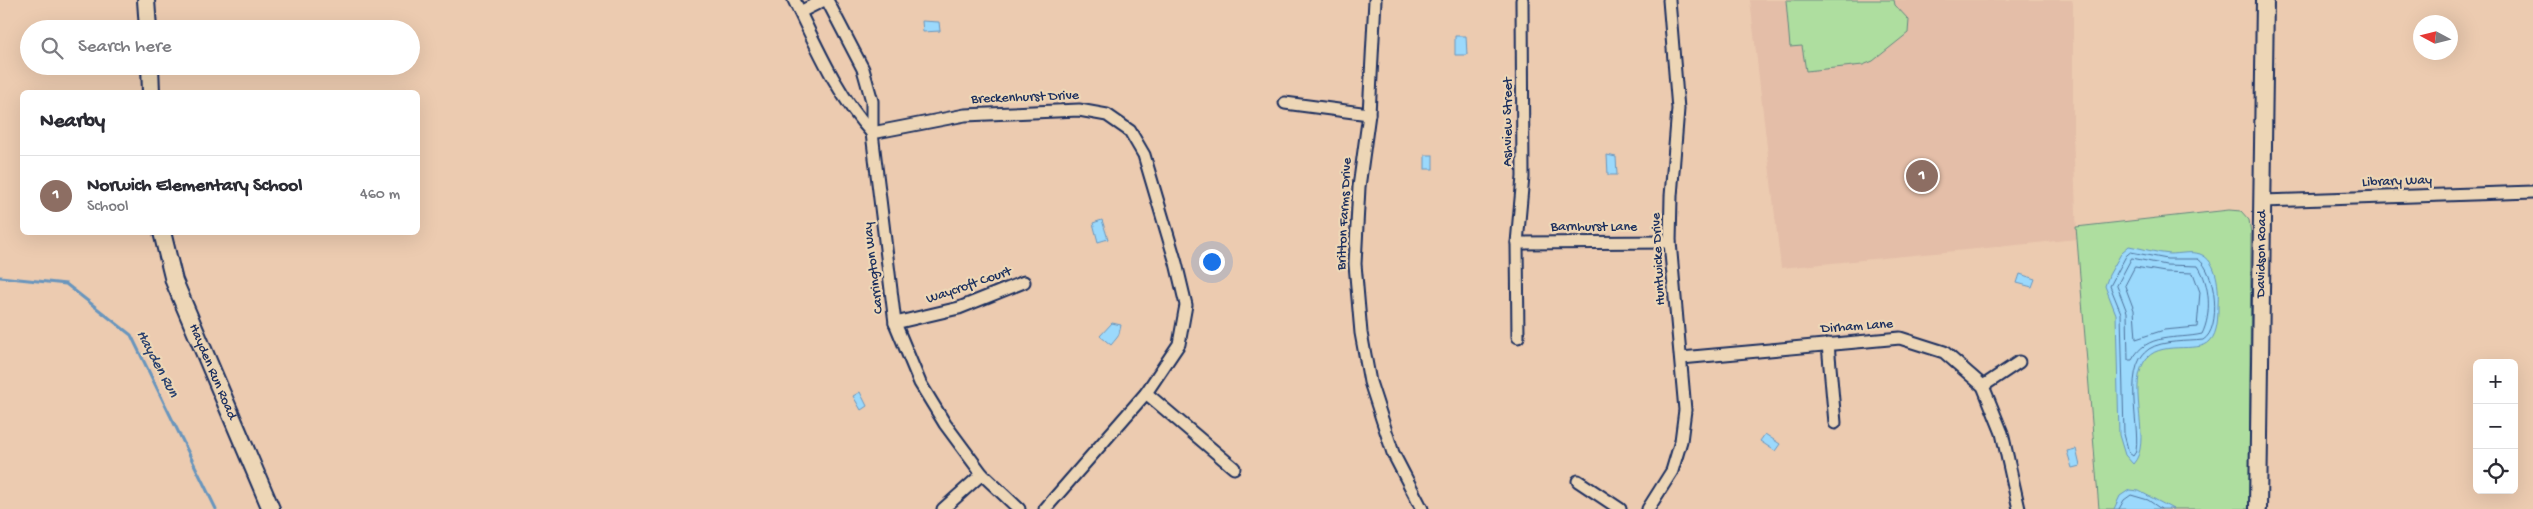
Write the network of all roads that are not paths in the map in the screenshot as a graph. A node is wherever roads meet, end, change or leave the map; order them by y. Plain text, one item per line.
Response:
1 (146, 0) edge
2 (794, 0) edge
3 (825, 0) edge
4 (1375, 0) edge
5 (1522, 0) edge
6 (1670, 0) edge
7 (2265, 0) edge
8 (800, 12) junction
9 (147, 20) edge
10 (150, 75) edge
11 (151, 90) edge
12 (1285, 103) dead end
13 (1369, 114) junction
14 (872, 134) junction
15 (2533, 192) edge
16 (2262, 201) junction
17 (163, 235) edge
18 (1670, 242) junction
19 (1517, 243) junction
20 (1024, 282) dead end
21 (895, 323) junction
22 (1518, 338) dead end
23 (1828, 344) junction
24 (1681, 358) junction
25 (2019, 362) dead end
26 (1982, 386) junction
27 (1146, 393) junction
28 (1835, 423) dead end
29 (1234, 468) dead end
30 (982, 474) junction
31 (1578, 481) dead end
32 (271, 509) edge
33 (943, 509) edge
34 (1019, 509) edge
35 (1045, 509) edge
36 (1422, 509) edge
37 (1620, 509) edge
38 (1648, 509) edge
39 (2019, 509) edge
40 (2258, 509) edge

1 - 9 main road
2 - 8 street
3 - 8 street
3 - 14 street, Carrington Way
4 - 13 street, Britton Farms Drive
5 - 19 street, Ashview Street
6 - 18 street, Huntwicke Drive
7 - 16 main road, Davidson Road
8 - 14 street
10 - 11 main road
12 - 13 street
13 - 36 street, Britton Farms Drive
14 - 21 street, Carrington Way
14 - 27 street, Breckenhurst Drive
15 - 16 street, Library Way
16 - 40 main road, Davidson Road
17 - 32 main road, Hayden Run Road
18 - 19 street, Barnhurst Lane
18 - 24 street, Huntwicke Drive
19 - 22 street, Ashview Street
20 - 21 street, Waycroft Court
21 - 30 street, Carrington Way
23 - 24 street, Dirham Lane
23 - 26 street, Dirham Lane
23 - 28 street
24 - 38 street, Huntwicke Drive
25 - 26 street
26 - 39 street, Dirham Lane
27 - 29 street
27 - 35 street, Breckenhurst Drive
30 - 33 street
30 - 34 street, Carrington Way
31 - 37 street

